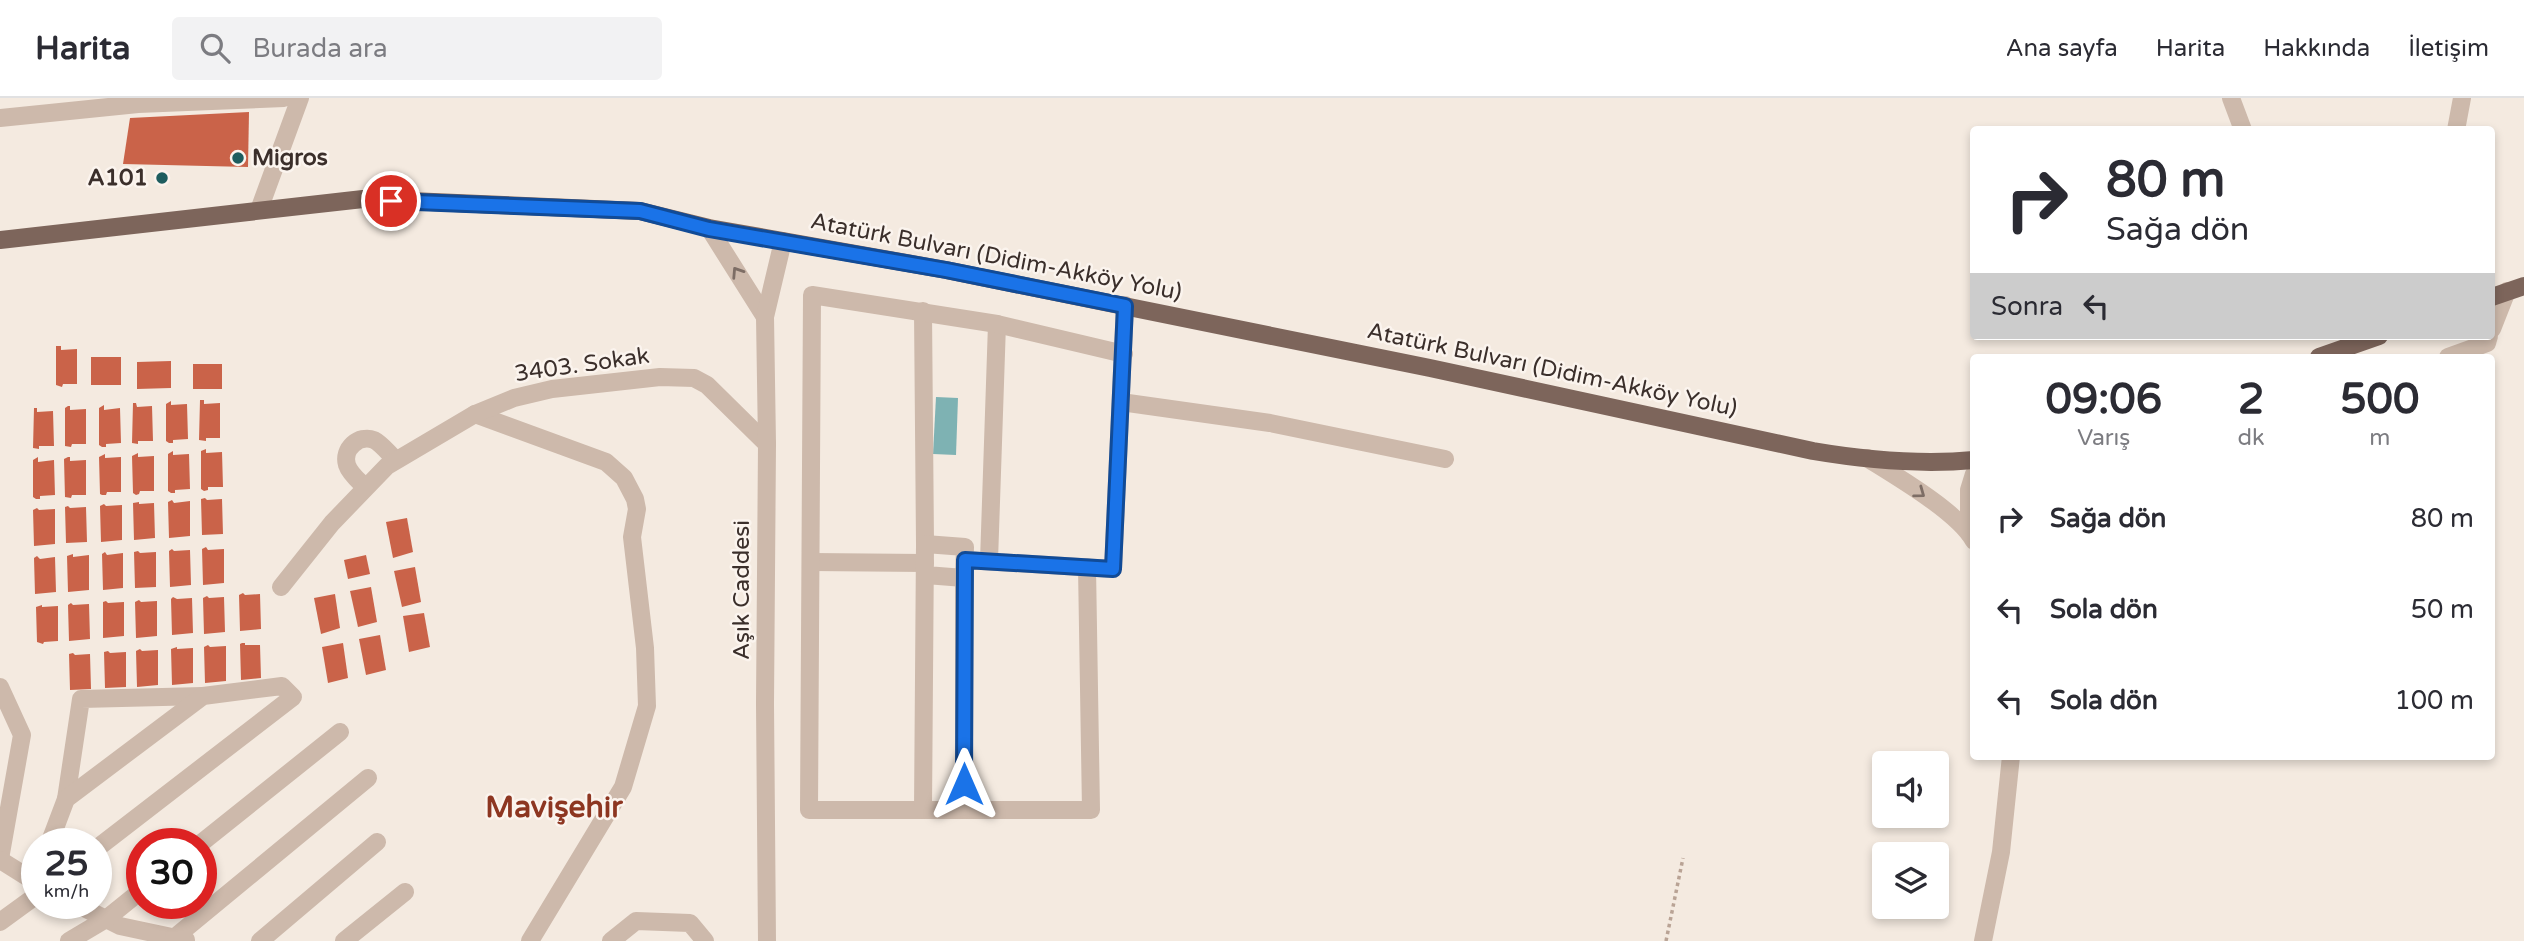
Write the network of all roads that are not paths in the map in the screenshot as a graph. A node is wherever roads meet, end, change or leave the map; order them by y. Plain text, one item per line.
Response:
1 (284, 98) edge
2 (300, 98) edge
3 (2231, 98) edge
4 (2462, 98) edge
5 (139, 101) edge
6 (0, 118) edge
7 (2242, 126) edge
8 (2457, 126) edge
9 (259, 210) junction
10 (709, 229) junction
11 (0, 240) edge
12 (783, 241) junction
13 (2508, 291) edge
14 (1125, 306) junction
15 (923, 311) junction
16 (765, 317) junction
17 (2495, 322) edge
18 (997, 324) junction
19 (2368, 340) edge
20 (2488, 340) edge
21 (1124, 354) junction
22 (2328, 354) edge
23 (2456, 354) edge
24 (1121, 402) junction
25 (475, 414) junction
26 (767, 444) junction
27 (1445, 458) dead end
28 (1867, 458) junction
29 (396, 460) junction
30 (1970, 460) edge
31 (365, 487) junction
32 (1970, 487) edge
33 (1970, 506) edge
34 (1970, 535) edge
35 (925, 544) junction
36 (989, 561) junction
37 (811, 562) junction
38 (1087, 567) junction
39 (926, 569) junction
40 (965, 569) junction
41 (281, 587) dead end
42 (0, 687) edge
43 (203, 696) junction
44 (340, 732) dead end
45 (2011, 760) edge
46 (368, 778) dead end
47 (66, 799) junction
48 (923, 810) junction
49 (964, 810) junction
50 (55, 828) edge
51 (217, 830) edge
52 (112, 837) edge
53 (377, 842) dead end
54 (0, 859) edge
55 (21, 873) edge
56 (405, 892) dead end
57 (21, 899) edge
58 (126, 903) edge
59 (112, 914) edge
60 (106, 919) joint
61 (0, 922) edge
62 (181, 939) edge
63 (69, 941) edge
64 (260, 941) edge
65 (344, 941) edge
66 (530, 941) edge
67 (611, 941) edge
68 (705, 941) edge
69 (767, 941) edge
70 (1983, 941) edge

1 - 5 street
2 - 9 street
3 - 7 street
4 - 8 street
5 - 6 street
9 - 10 main road, Atatürk Bulvarı (Didim-Akköy Yolu)
9 - 11 main road, Atatürk Bulvarı (Didim-Akköy Yolu)
10 - 12 main road, Atatürk Bulvarı (Didim-Akköy Yolu)
16 -> 10 street
12 - 14 main road, Atatürk Bulvarı (Didim-Akköy Yolu)
12 - 16 street, Aşık Caddesi
13 - 17 street
14 - 21 street
14 - 28 main road, Atatürk Bulvarı (Didim-Akköy Yolu)
15 - 18 street
15 - 35 street
15 - 37 street
16 - 26 street, Aşık Caddesi
18 - 21 street
18 - 36 street
19 - 22 main road
20 - 23 street
21 - 24 street
24 - 27 street
24 - 38 street
25 - 26 street, 3403. Sokak
25 - 29 street, 3403. Sokak
25 - 66 street
26 - 69 street, Aşık Caddesi
28 - 30 main road, Atatürk Bulvarı (Didim-Akköy Yolu)
28 -> 34 street
29 - 31 street, 3403. Sokak
29 - 31 street
31 - 41 street, 3403. Sokak
32 - 33 street
35 - 39 street
35 - 40 street
36 - 38 street
36 - 40 street
37 - 39 street
37 - 48 street
38 - 49 street
39 - 40 street
39 - 48 street
40 - 49 street
42 - 54 street
43 - 47 street
43 - 47 street
43 - 52 street
44 - 51 street
45 - 70 street
46 - 62 street
47 - 50 street
48 - 49 street
53 - 64 street
54 - 55 street
56 - 65 street
57 - 61 street
58 - 59 street
60 - 62 street
60 - 63 street
67 - 68 street

